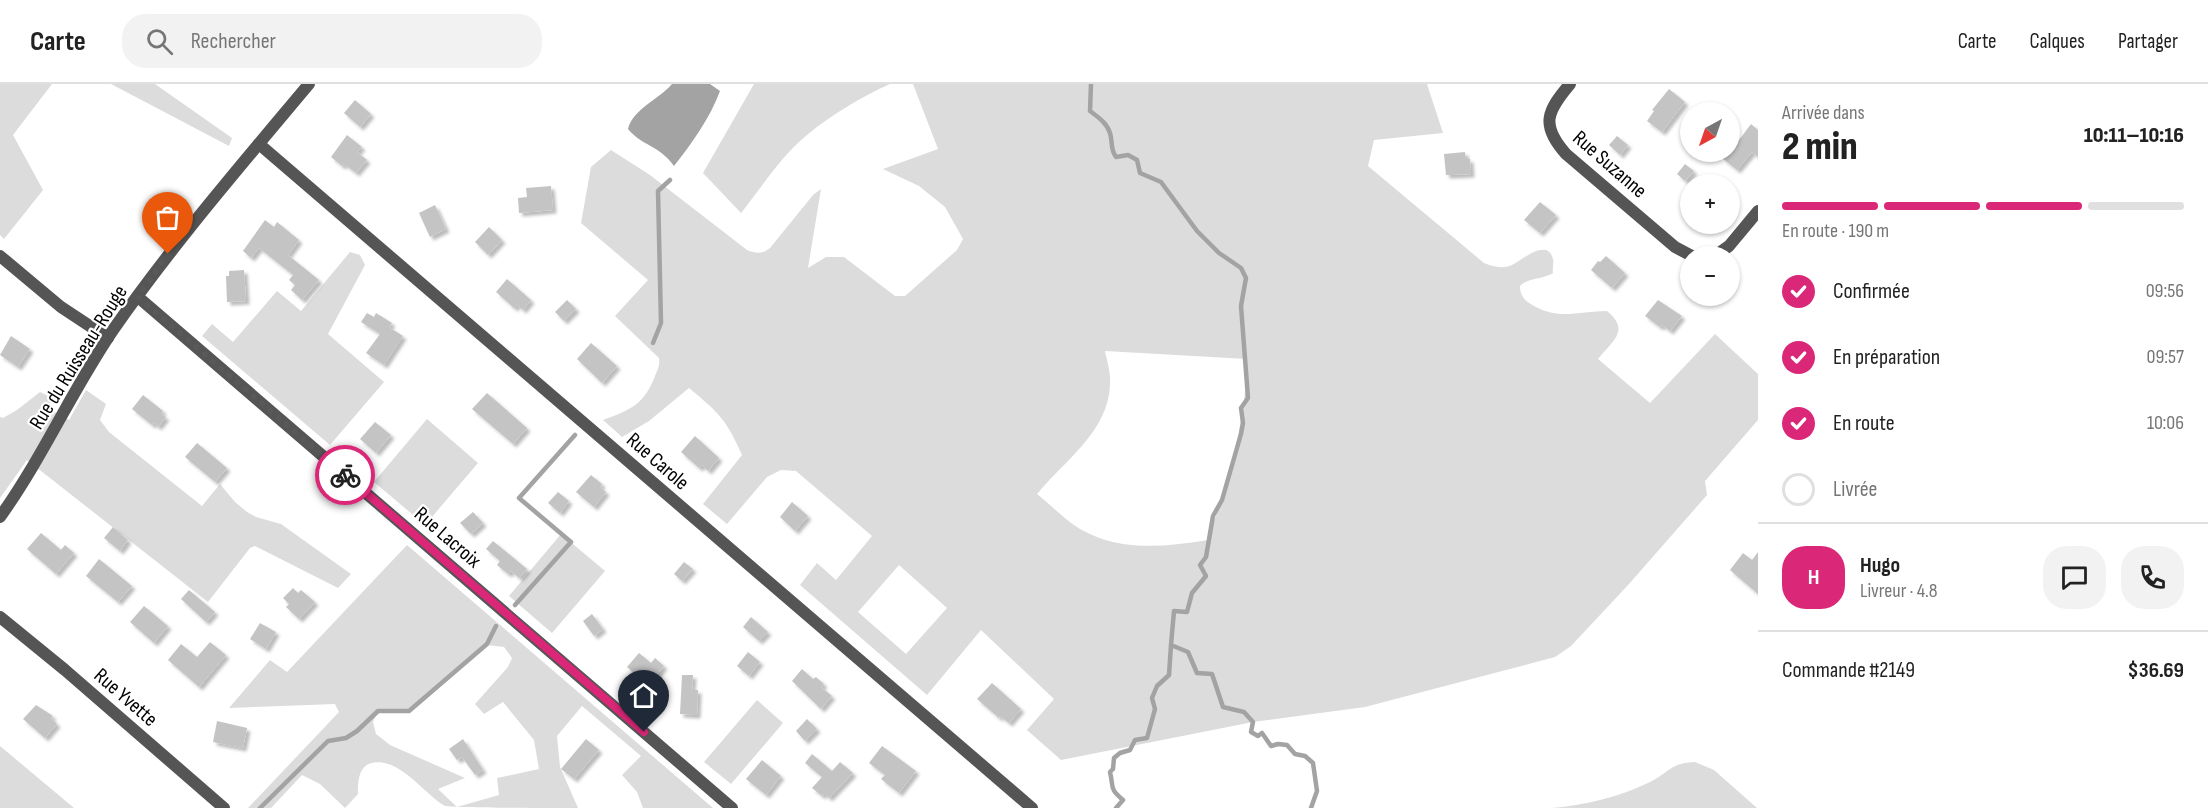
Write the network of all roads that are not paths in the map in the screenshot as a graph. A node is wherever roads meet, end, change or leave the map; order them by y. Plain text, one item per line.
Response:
1 (309, 84) edge
2 (1570, 84) edge
3 (259, 144) junction
4 (1758, 212) edge
5 (1729, 246) edge
6 (1680, 250) edge
7 (0, 256) edge
8 (138, 297) junction
9 (108, 338) junction
10 (0, 517) edge
11 (0, 617) edge
12 (224, 808) edge
13 (732, 808) edge
14 (1032, 808) edge

1 - 3 street, Rue du Ruisseau-Rouge
2 - 6 street, Rue Suzanne
3 - 8 street, Rue du Ruisseau-Rouge
3 - 14 street, Rue Carole
4 - 5 street
7 - 9 street
8 - 9 street, Rue du Ruisseau-Rouge
8 - 13 street, Rue Lacroix
9 - 10 street, Rue du Ruisseau-Rouge
11 - 12 street, Rue Yvette

